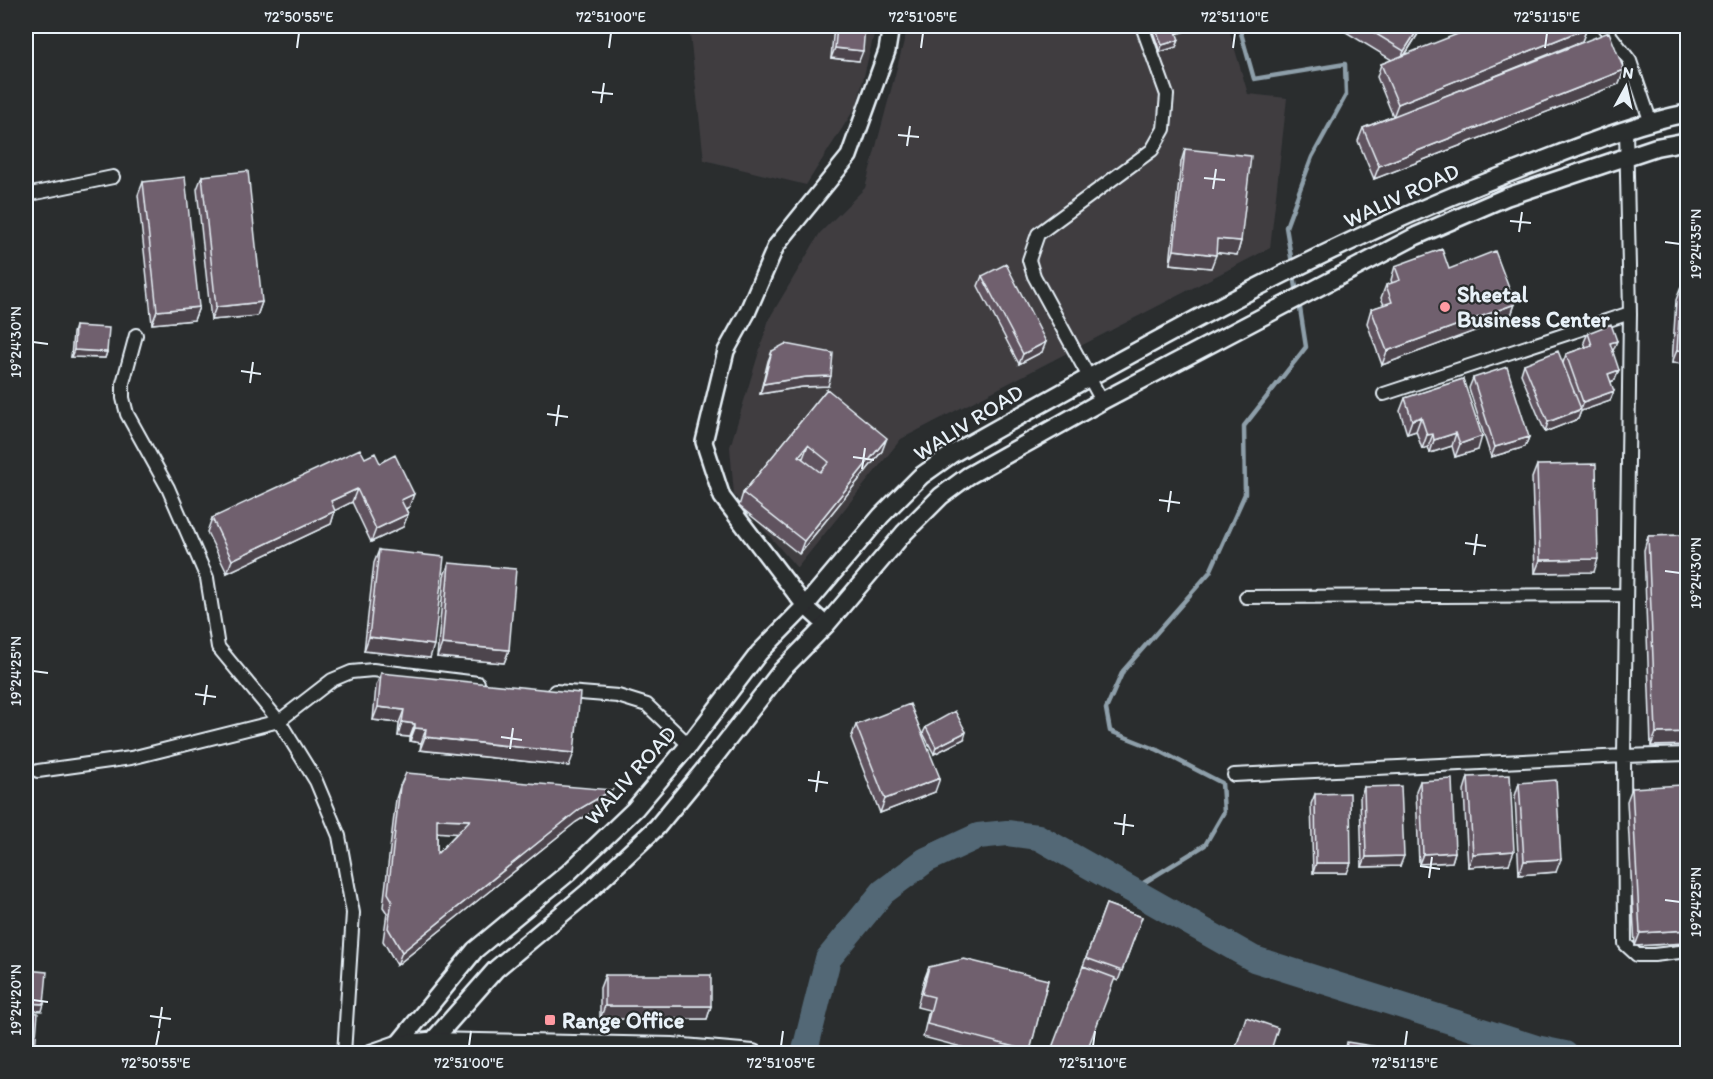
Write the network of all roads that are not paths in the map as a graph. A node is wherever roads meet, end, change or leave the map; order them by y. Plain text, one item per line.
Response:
1 (891, 26) edge
2 (1142, 26) edge
3 (1603, 26) edge
4 (1688, 113) edge
5 (1650, 120) junction
6 (1626, 129) junction
7 (1688, 141) edge
8 (1629, 158) junction
9 (113, 177) dead end
10 (26, 195) edge
11 (1630, 313) junction
12 (136, 335) dead end
13 (1089, 377) junction
14 (1384, 394) dead end
15 (1102, 401) junction
16 (1626, 595) junction
17 (1246, 597) dead end
18 (805, 606) junction
19 (826, 625) junction
20 (489, 684) edge
21 (547, 690) edge
22 (279, 722) junction
23 (689, 745) junction
24 (1688, 754) edge
25 (1623, 756) junction
26 (38, 771) dead end
27 (1234, 775) dead end
28 (1688, 951) edge
29 (425, 1048) edge
30 (535, 1048) edge
31 (394, 1049) edge
32 (344, 1053) edge
33 (371, 1053) edge
34 (753, 1053) edge

1 - 18 street
2 - 13 street
3 - 5 street
4 - 5 main road, WALIV ROAD
5 - 6 main road, WALIV ROAD
6 - 8 street
6 - 13 main road, WALIV ROAD
7 - 8 main road, WALIV ROAD
8 - 11 street
8 - 15 main road, WALIV ROAD
9 - 10 street
11 - 14 street
11 - 16 street
12 - 22 street
13 - 15 street
13 - 18 main road, WALIV ROAD
15 - 19 main road, WALIV ROAD
16 - 17 street
16 - 25 street
18 - 19 street
18 - 23 main road, WALIV ROAD
19 - 29 main road, WALIV ROAD
20 - 22 street
21 - 23 street
22 - 26 street
22 - 32 street
23 - 31 main road, WALIV ROAD
24 - 25 street
25 - 27 street
25 - 28 street
29 - 30 main road
29 - 31 main road
30 - 34 main road
31 - 33 main road

